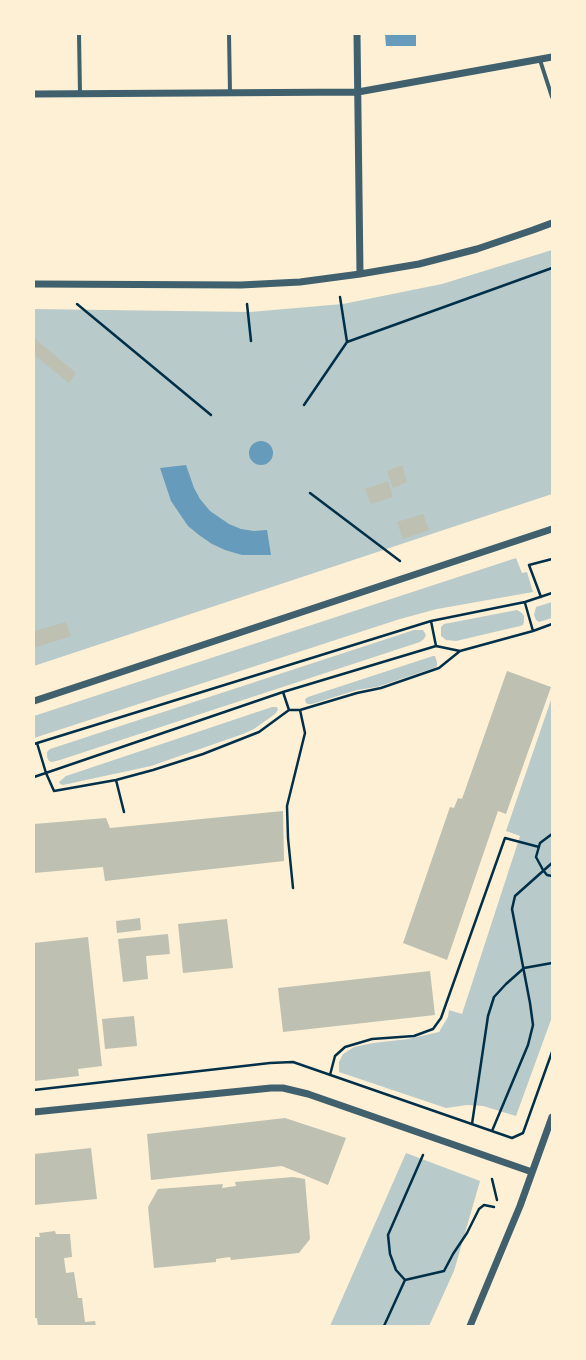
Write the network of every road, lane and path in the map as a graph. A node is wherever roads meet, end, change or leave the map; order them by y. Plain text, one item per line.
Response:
1 (79, 34) edge
2 (229, 34) edge
3 (357, 34) edge
4 (552, 57) edge
5 (540, 60) junction
6 (358, 92) junction
7 (230, 93) junction
8 (34, 94) edge
9 (80, 94) junction
10 (552, 97) edge
11 (552, 223) edge
12 (552, 268) edge
13 (360, 274) junction
14 (34, 284) edge
15 (340, 297) dead end
16 (77, 304) dead end
17 (247, 304) dead end
18 (251, 342) dead end
19 (347, 342) junction
20 (304, 405) dead end
21 (212, 415) dead end
22 (310, 493) dead end
23 (552, 529) edge
24 (552, 559) edge
25 (400, 561) dead end
26 (552, 593) edge
27 (541, 597) junction
28 (525, 602) junction
29 (431, 621) junction
30 (552, 624) edge
31 (533, 631) junction
32 (436, 646) junction
33 (460, 651) junction
34 (283, 692) junction
35 (34, 701) edge
36 (289, 710) junction
37 (300, 710) junction
38 (35, 743) edge
39 (46, 773) junction
40 (34, 777) edge
41 (116, 780) junction
42 (124, 812) dead end
43 (552, 834) edge
44 (539, 847) junction
45 (552, 863) edge
46 (543, 870) junction
47 (552, 876) edge
48 (293, 888) dead end
49 (552, 963) edge
50 (524, 968) junction
51 (552, 1052) edge
52 (330, 1075) junction
53 (34, 1090) edge
54 (34, 1112) edge
55 (552, 1117) edge
56 (472, 1124) junction
57 (492, 1131) junction
58 (423, 1155) dead end
59 (532, 1172) junction
60 (492, 1179) dead end
61 (497, 1200) dead end
62 (494, 1207) dead end
63 (405, 1280) junction
64 (384, 1326) edge
65 (470, 1326) edge

1 - 9 street
2 - 7 street
3 - 6 street
4 - 5 street
5 - 6 street
5 - 10 street
6 - 7 street
6 - 13 street
7 - 9 street
8 - 9 street
11 - 13 street
12 - 19 path
13 - 14 street
15 - 19 path
16 - 21 path
17 - 18 path
19 - 20 path
22 - 25 path
23 - 35 street
24 - 27 path
26 - 27 path
27 - 28 path
28 - 29 path
28 - 31 path
29 - 32 path
29 - 38 path
30 - 31 path
31 - 33 path
32 - 33 path
32 - 34 path
33 - 37 path
34 - 36 path
34 - 39 path
36 - 37 path
36 - 41 path
37 - 48 path
38 - 39 path
39 - 40 path
39 - 41 path
41 - 42 path
43 - 44 path
44 - 46 path
44 - 52 path
45 - 46 path
46 - 47 path
46 - 50 path
49 - 50 path
50 - 56 path
50 - 57 path
51 - 57 path
52 - 53 path
52 - 56 path
54 - 59 street
55 - 59 street
56 - 57 path
58 - 63 path
59 - 65 street
60 - 61 path
62 - 63 path
63 - 64 path

